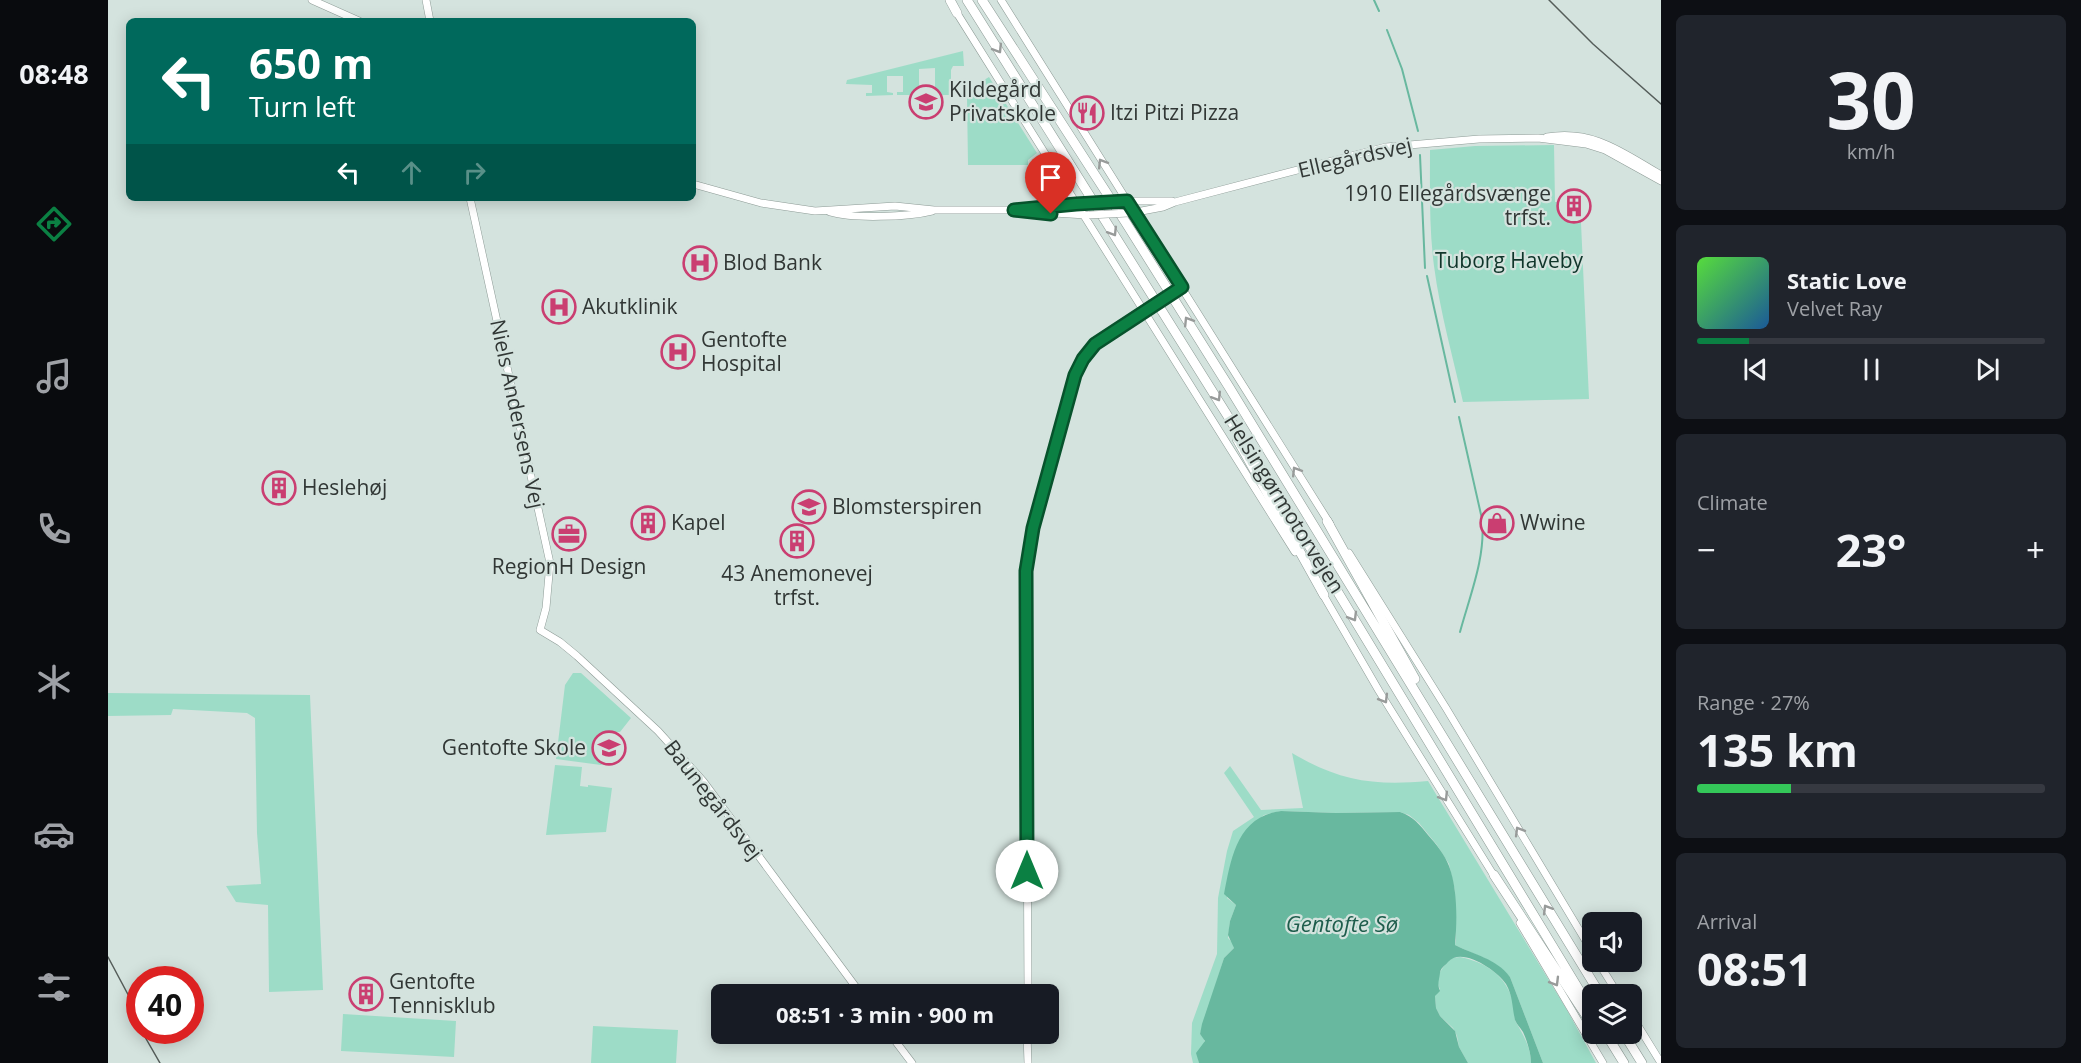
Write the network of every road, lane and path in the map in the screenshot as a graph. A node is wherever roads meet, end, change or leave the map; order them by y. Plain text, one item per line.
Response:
1 (312, 0) edge
2 (426, 0) edge
3 (949, 0) edge
4 (967, 0) edge
5 (982, 0) edge
6 (1001, 0) edge
7 (957, 13) joint
8 (352, 18) edge
9 (429, 18) edge
10 (1538, 138) junction
11 (1661, 175) edge
12 (1661, 181) edge
13 (696, 185) edge
14 (471, 201) edge
15 (1124, 201) junction
16 (1175, 202) junction
17 (1076, 204) junction
18 (1014, 210) junction
19 (1131, 213) junction
20 (1086, 215) junction
21 (1180, 288) junction
22 (1146, 311) junction
23 (1228, 415) junction
24 (1327, 521) junction
25 (1324, 595) junction
26 (540, 630) joint
27 (1438, 729) junction
28 (1494, 875) junction
29 (1582, 935) edge
30 (854, 984) edge
31 (1028, 984) edge
32 (1594, 984) edge
33 (1582, 995) edge
34 (1582, 1009) edge
35 (1642, 1032) edge
36 (898, 1044) edge
37 (1028, 1044) edge
38 (1607, 1044) edge
39 (1612, 1044) edge
40 (1630, 1044) edge
41 (1614, 1048) junction
42 (912, 1063) edge
43 (1028, 1063) edge
44 (1603, 1063) edge
45 (1624, 1063) edge
46 (1642, 1063) edge
47 (1661, 1063) edge

1 - 8 street
2 - 9 street
3 - 7 highway
4 -> 23 highway, Helsingørmotorvejen
27 -> 5 highway, Helsingørmotorvejen
15 -> 6 street
7 - 17 street
10 - 11 street, Ellegårdsvej
10 - 12 street, Ellegårdsvej
10 - 16 street, Ellegårdsvej
13 - 18 street
14 - 26 street, Niels Andersens Vej
15 - 16 street, Ellegårdsvej
15 - 17 street, Ellegårdsvej, bridge
15 - 19 street
16 - 19 street, Ellegårdsvej
17 - 18 street, Ellegårdsvej
17 - 20 street
18 - 20 street, Ellegårdsvej
19 - 20 street, Ellegårdsvej, bridge
19 - 21 street
20 - 22 street
21 - 22 street, bridge
24 -> 21 street
22 - 25 street
22 - 31 street
23 - 25 highway
23 -> 33 highway, Helsingørmotorvejen
24 - 27 highway
29 -> 24 street
25 -> 28 street
26 - 30 street, Baunegårdsvej
32 -> 27 highway, Helsingørmotorvejen
28 - 34 highway
28 -> 44 street
35 - 47 street
36 - 42 street
37 - 43 street
38 - 41 highway
39 - 41 highway
40 - 46 highway
41 - 45 highway

